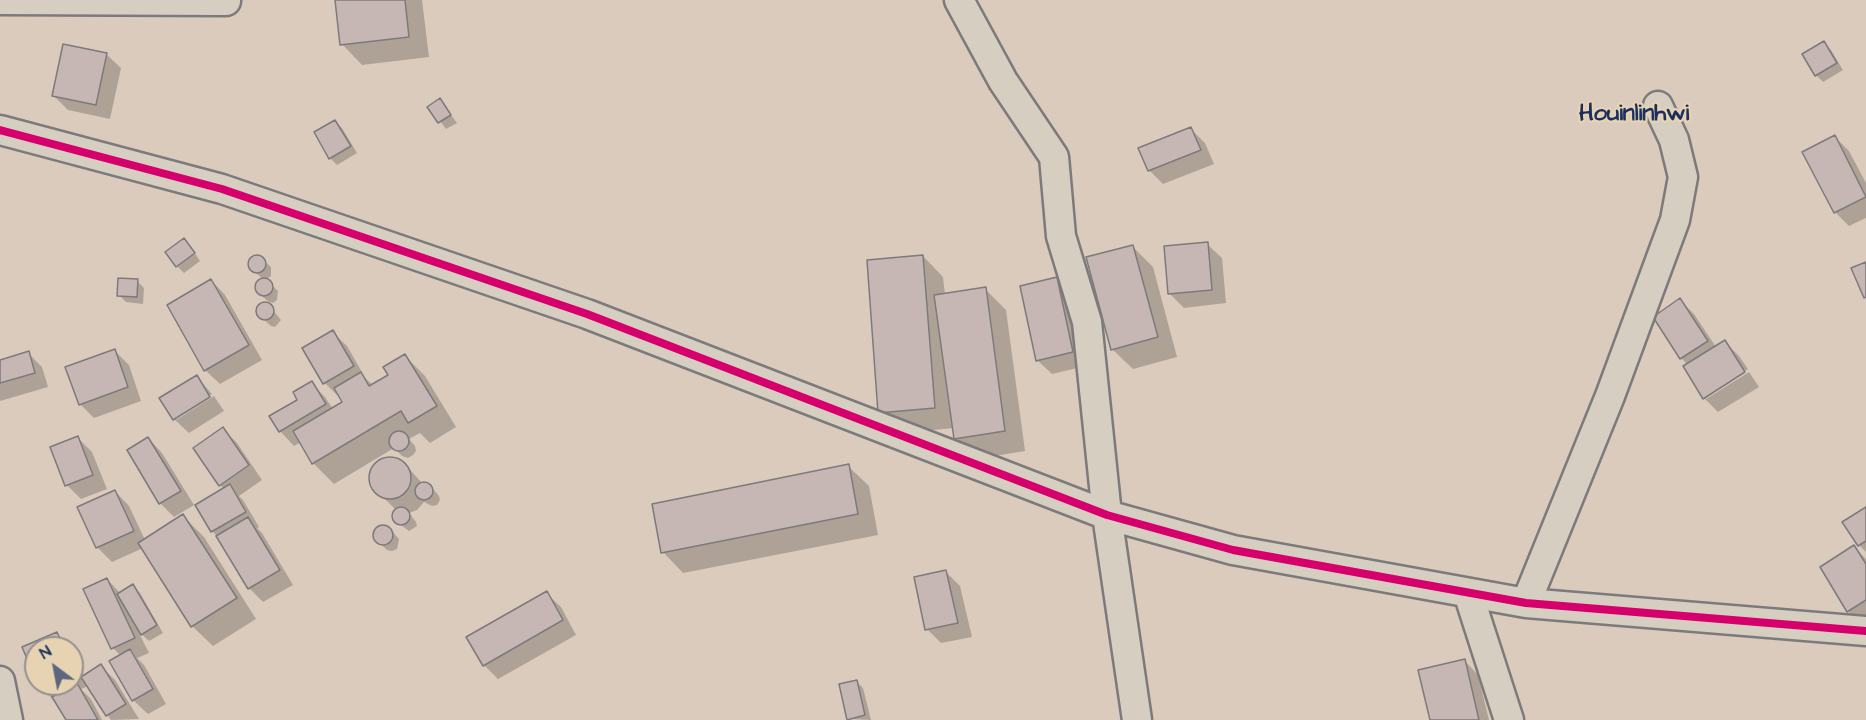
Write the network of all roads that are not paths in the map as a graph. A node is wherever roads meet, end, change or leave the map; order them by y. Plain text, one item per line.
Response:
1 (0, 0) edge
2 (959, 0) edge
3 (226, 1) edge
4 (1658, 106) dead end
5 (0, 130) edge
6 (1107, 515) junction
7 (1468, 593) junction
8 (1526, 603) junction
9 (1863, 634) edge
10 (0, 681) edge
11 (8, 720) edge
12 (1137, 720) edge
13 (1509, 720) edge

1 - 3 street
2 - 6 street
4 - 8 street
5 - 6 street
6 - 7 street
6 - 12 street
7 - 8 street
7 - 13 street
8 - 9 street
10 - 11 street

